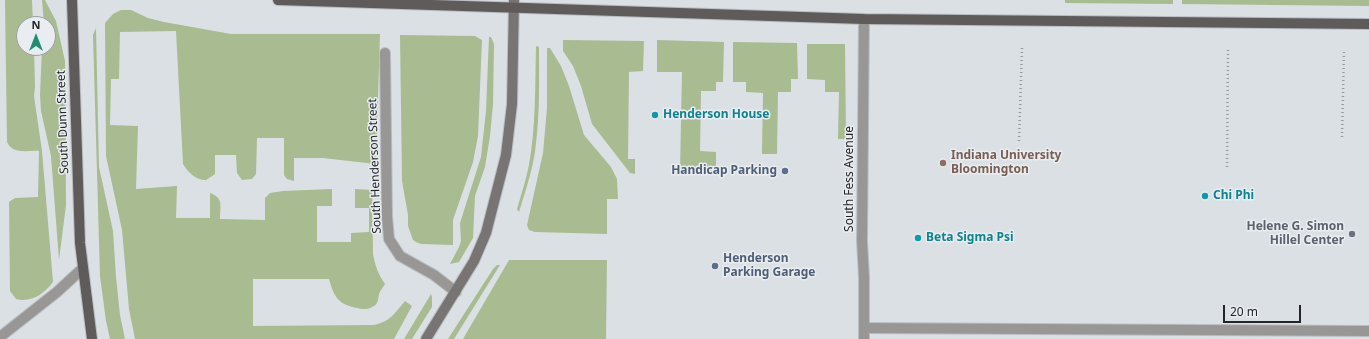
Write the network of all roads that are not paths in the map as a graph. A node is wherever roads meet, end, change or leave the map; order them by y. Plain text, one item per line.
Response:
1 (72, 0) edge
2 (278, 0) edge
3 (373, 1) edge
4 (450, 3) edge
5 (514, 4) edge
6 (864, 19) junction
7 (1369, 24) edge
8 (385, 53) dead end
9 (83, 268) junction
10 (456, 292) junction
11 (864, 328) junction
12 (1369, 331) edge
13 (0, 337) edge
14 (92, 339) edge
15 (426, 339) edge
16 (864, 339) edge

1 - 9 main road, South Dunn Street
2 - 3 main road
3 - 4 main road
4 - 5 main road
5 - 6 main road
5 - 10 street
6 - 7 main road
6 - 11 street, South Fess Avenue
8 - 10 street, South Henderson Street
9 - 13 street
9 - 14 main road, South Dunn Street
10 - 15 street
11 - 12 street
11 - 16 street, South Fess Avenue

